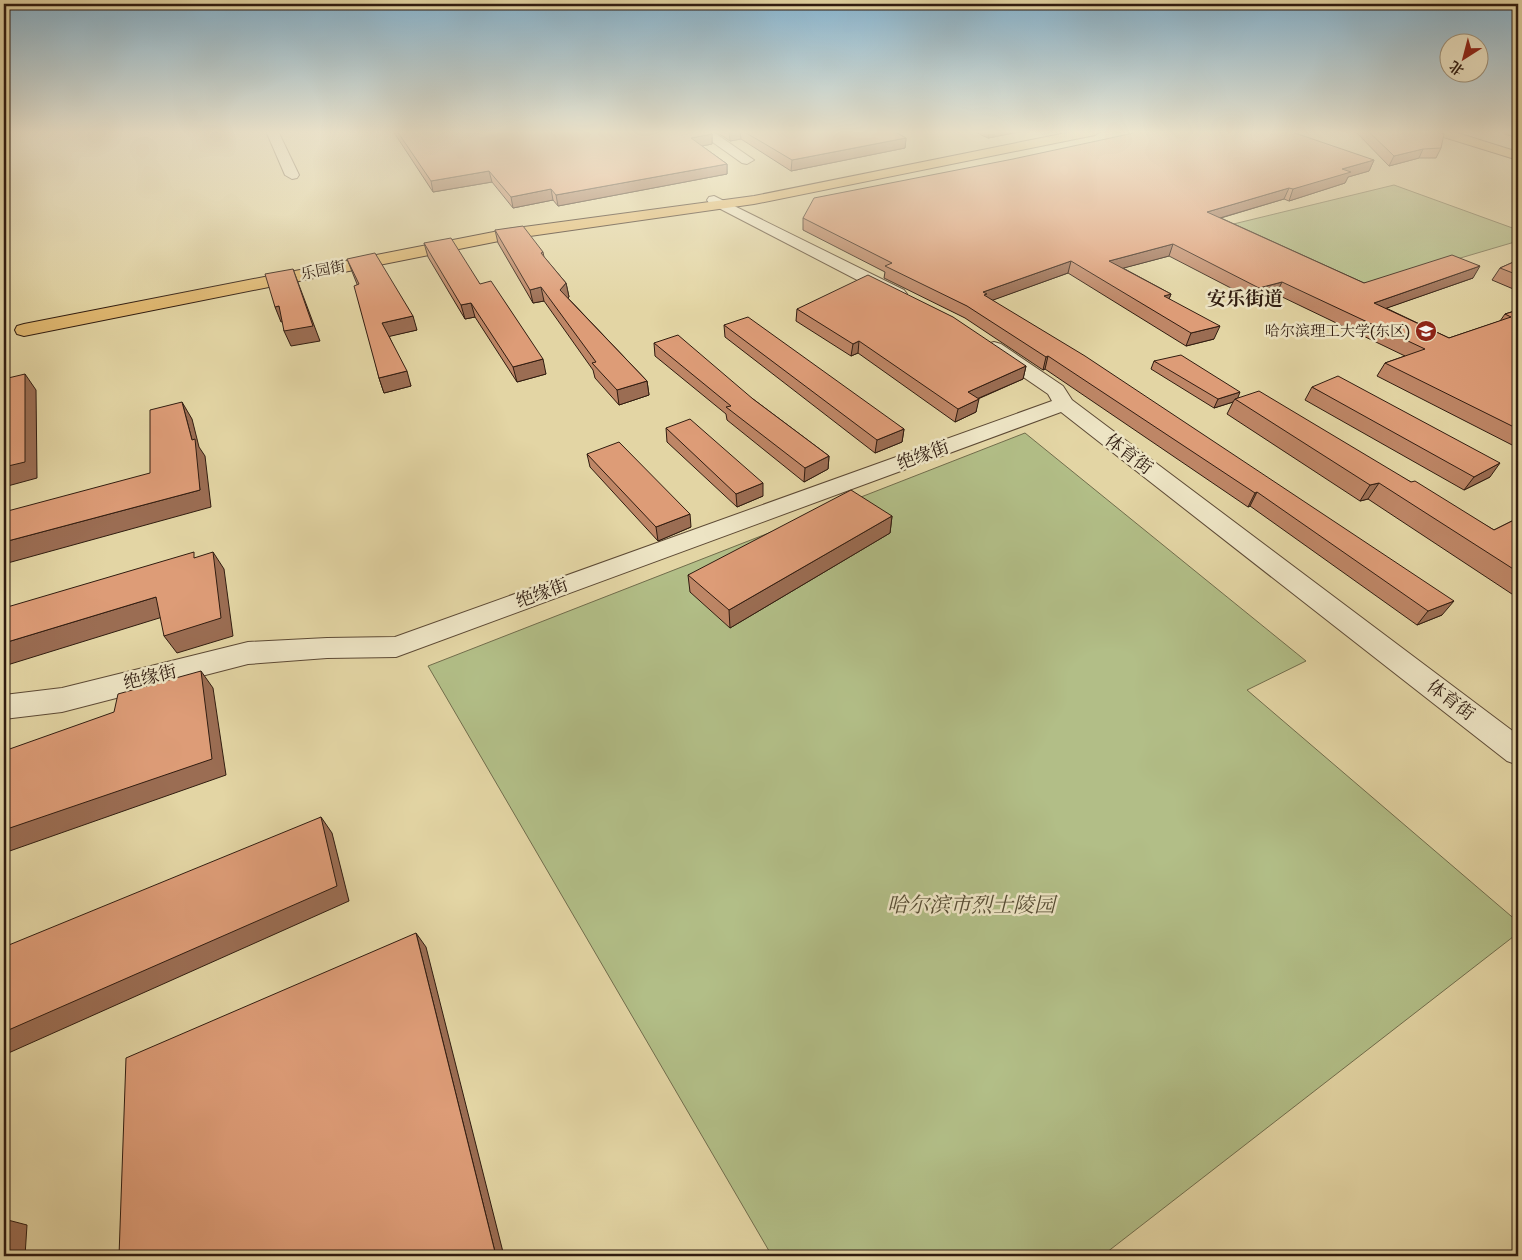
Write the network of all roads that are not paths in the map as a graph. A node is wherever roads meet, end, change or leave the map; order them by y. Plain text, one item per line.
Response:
1 (781, 190) edge
2 (811, 190) edge
3 (718, 202) junction
4 (914, 302) edge
5 (25, 325) dead end
6 (980, 339) edge
7 (1064, 404) junction
8 (4, 707) edge
9 (1518, 752) edge

1 - 3 main road, 乐园街
2 - 3 main road, 乐园街
3 - 4 street
3 - 5 main road, 乐园街
6 - 7 street, 体育街
7 - 8 street, 绝缘街
7 - 9 street, 体育街

